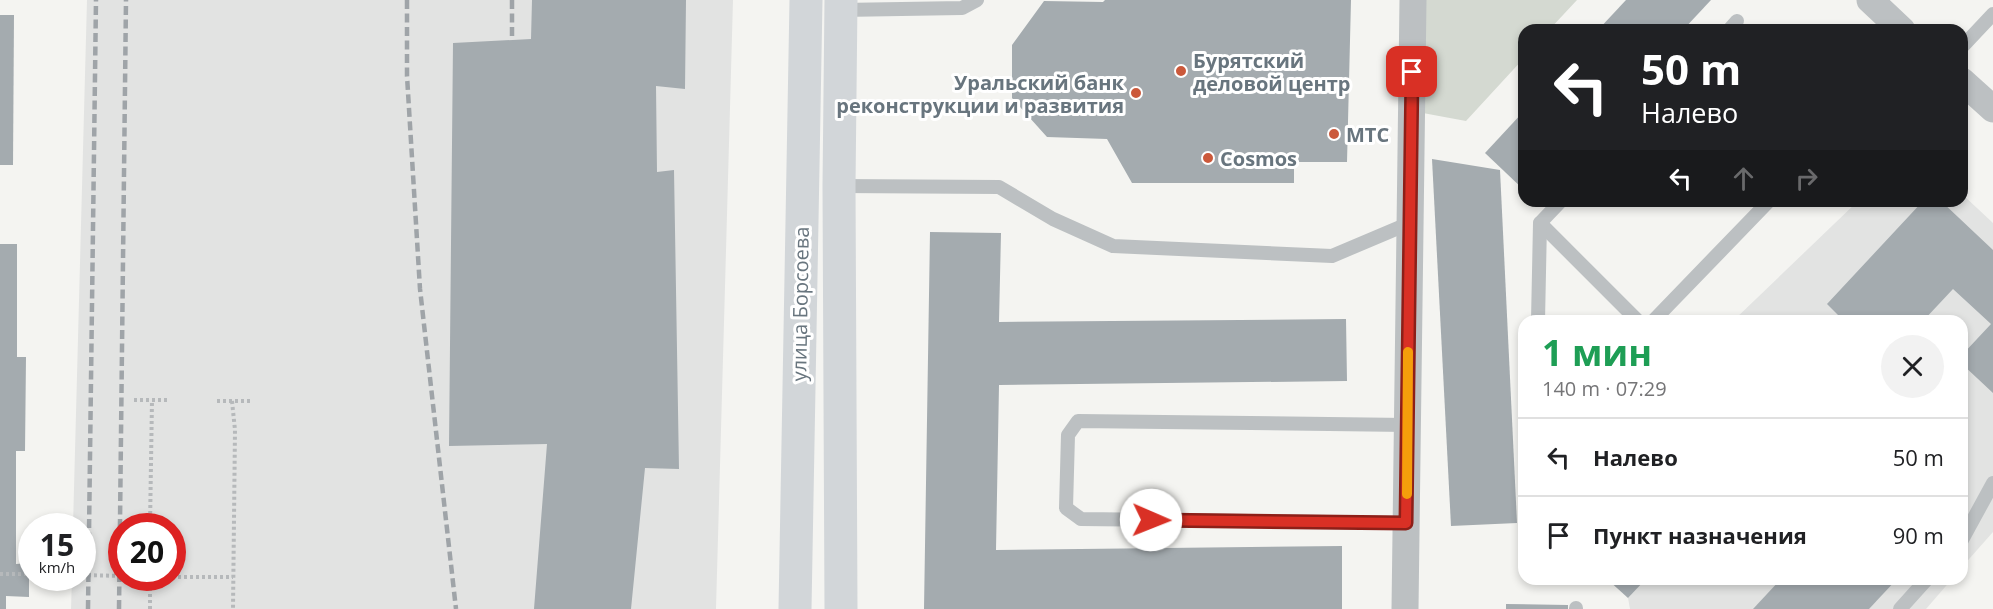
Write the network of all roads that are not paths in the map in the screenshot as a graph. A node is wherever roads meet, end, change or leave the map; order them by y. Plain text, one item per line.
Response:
1 (806, 0) edge
2 (977, 0) edge
3 (1870, 0) edge
4 (1417, 4) edge
5 (841, 5) edge
6 (1993, 14) edge
7 (1896, 24) edge
8 (1968, 41) edge
9 (1968, 86) edge
10 (1993, 109) edge
11 (839, 186) junction
12 (1555, 207) edge
13 (1763, 207) edge
14 (1410, 223) junction
15 (1540, 223) junction
16 (1538, 315) edge
17 (1632, 315) edge
18 (1659, 315) edge
19 (1407, 425) junction
20 (1993, 483) edge
21 (1406, 523) junction
22 (1968, 529) edge
23 (1922, 585) edge
24 (795, 609) edge
25 (841, 609) edge
26 (1405, 609) edge
27 (1900, 609) edge

1 - 24 main road, улица Борсоева
2 - 5 lane
3 - 7 street
4 - 14 street
5 - 11 main road, улица Борсоева
6 - 8 lane
9 - 10 street
11 - 14 lane
11 - 25 main road, улица Борсоева
12 - 15 lane
13 - 18 lane
14 - 19 street
15 - 16 lane
15 - 17 lane
19 - 21 street
19 - 21 lane
20 - 22 lane
21 - 26 street
23 - 27 lane

